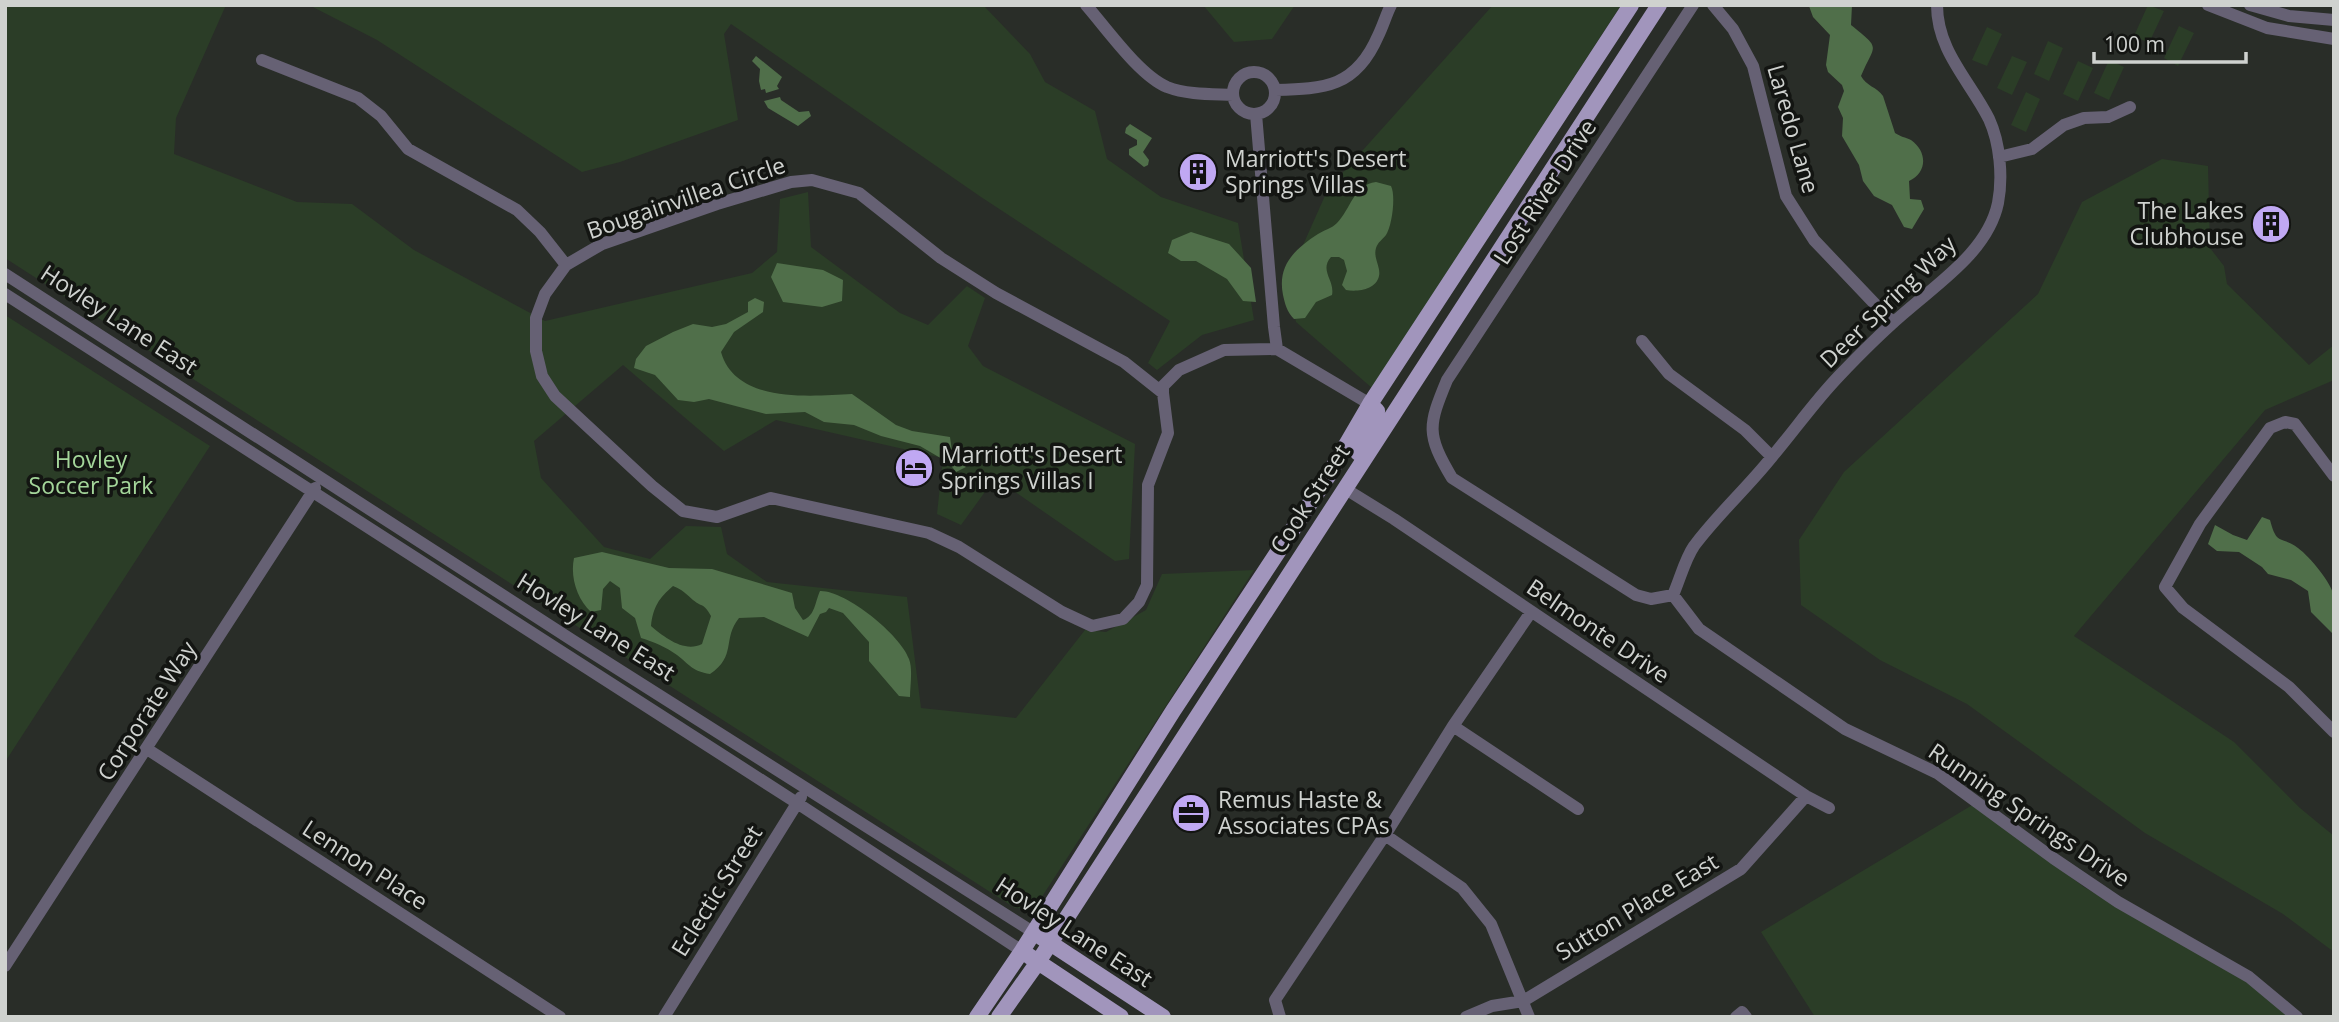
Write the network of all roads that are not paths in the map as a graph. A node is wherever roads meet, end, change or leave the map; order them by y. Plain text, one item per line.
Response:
1 (1086, 5) edge
2 (1391, 5) edge
3 (1631, 5) edge
4 (1659, 5) edge
5 (1693, 5) edge
6 (1713, 5) edge
7 (1937, 5) edge
8 (2208, 5) edge
9 (2250, 5) edge
10 (2334, 20) edge
11 (2334, 39) edge
12 (262, 60) dead end
13 (1275, 90) junction
14 (1233, 95) junction
15 (2130, 107) dead end
16 (1256, 114) junction
17 (1999, 157) junction
18 (566, 265) junction
19 (5, 274) edge
20 (5, 295) edge
21 (1893, 323) junction
22 (1642, 341) dead end
23 (1277, 349) junction
24 (120, 368) junction
25 (191, 393) junction
26 (1163, 393) junction
27 (1370, 404) junction
28 (1772, 457) junction
29 (2334, 476) edge
30 (321, 477) junction
31 (1344, 488) junction
32 (312, 492) junction
33 (1673, 595) junction
34 (497, 610) junction
35 (1531, 612) junction
36 (1235, 617) junction
37 (566, 636) junction
38 (1453, 726) junction
39 (2334, 732) edge
40 (697, 739) junction
41 (147, 749) junction
42 (1173, 751) junction
43 (756, 755) junction
44 (807, 789) junction
45 (1806, 796) junction
46 (797, 803) junction
47 (1829, 808) dead end
48 (1578, 809) dead end
49 (1385, 835) junction
50 (1033, 932) junction
51 (1050, 943) junction
52 (1022, 951) junction
53 (1038, 962) junction
54 (5, 967) edge
55 (1523, 1001) junction
56 (560, 1017) edge
57 (664, 1017) edge
58 (978, 1017) edge
59 (999, 1017) edge
60 (1121, 1017) edge
61 (1163, 1017) edge
62 (1280, 1017) edge
63 (1466, 1017) edge
64 (1530, 1017) edge
65 (2297, 1017) edge

1 - 14 street
2 - 13 street
3 - 27 main road, Cook Street
4 - 31 main road, Cook Street
5 - 33 street, Lost River Drive
6 - 21 street, Laredo Lane
7 - 17 street, Deer Spring Way
8 - 11 street
9 - 10 street
12 - 18 street
13 - 14 street
13 - 16 street
14 - 16 street
15 - 17 street
16 - 23 street
17 - 21 street, Deer Spring Way
18 - 26 street, Bougainvillea Circle
18 - 26 street, Bougainvillea Circle
19 - 25 street, Hovley Lane East
20 - 24 street, Hovley Lane East
21 - 28 street, Deer Spring Way
22 - 28 street
23 - 26 street
23 - 27 street
24 - 25 street
24 - 32 street, Hovley Lane East
25 - 30 street, Hovley Lane East
27 - 31 main road
27 - 36 main road, Cook Street
28 - 33 street, Deer Spring Way
29 - 39 street
30 - 32 street, Corporate Way
30 - 37 street, Hovley Lane East
31 - 35 street, Belmonte Drive
31 - 42 main road, Cook Street
32 - 34 street, Hovley Lane East
32 - 41 street, Corporate Way
33 - 65 street, Running Springs Drive
34 - 37 street
34 - 40 street, Hovley Lane East
35 - 38 street
35 - 45 street, Belmonte Drive
36 - 42 main road
36 - 50 main road, Cook Street
37 - 43 street, Hovley Lane East
38 - 48 street
38 - 49 street
40 - 43 street
40 - 46 street, Hovley Lane East
41 - 54 street, Corporate Way
41 - 56 street, Lennon Place
42 - 51 main road, Cook Street
43 - 44 street, Hovley Lane East
44 - 46 street, Eclectic Street
44 - 50 street, Hovley Lane East
45 - 47 street, Belmonte Drive
45 - 55 street, Sutton Place East
46 - 52 street, Hovley Lane East
46 - 57 street, Eclectic Street
49 - 55 street
49 - 62 street
50 - 51 main road, Hovley Lane East
50 - 52 main road, Cook Street
51 - 53 main road, Cook Street
51 - 61 main road, Hovley Lane East
52 - 53 main road, Hovley Lane East
52 - 58 main road, Cook Street
53 - 59 main road, Cook Street
53 - 60 main road, Hovley Lane East
55 - 63 street, Sutton Place East
55 - 64 street

